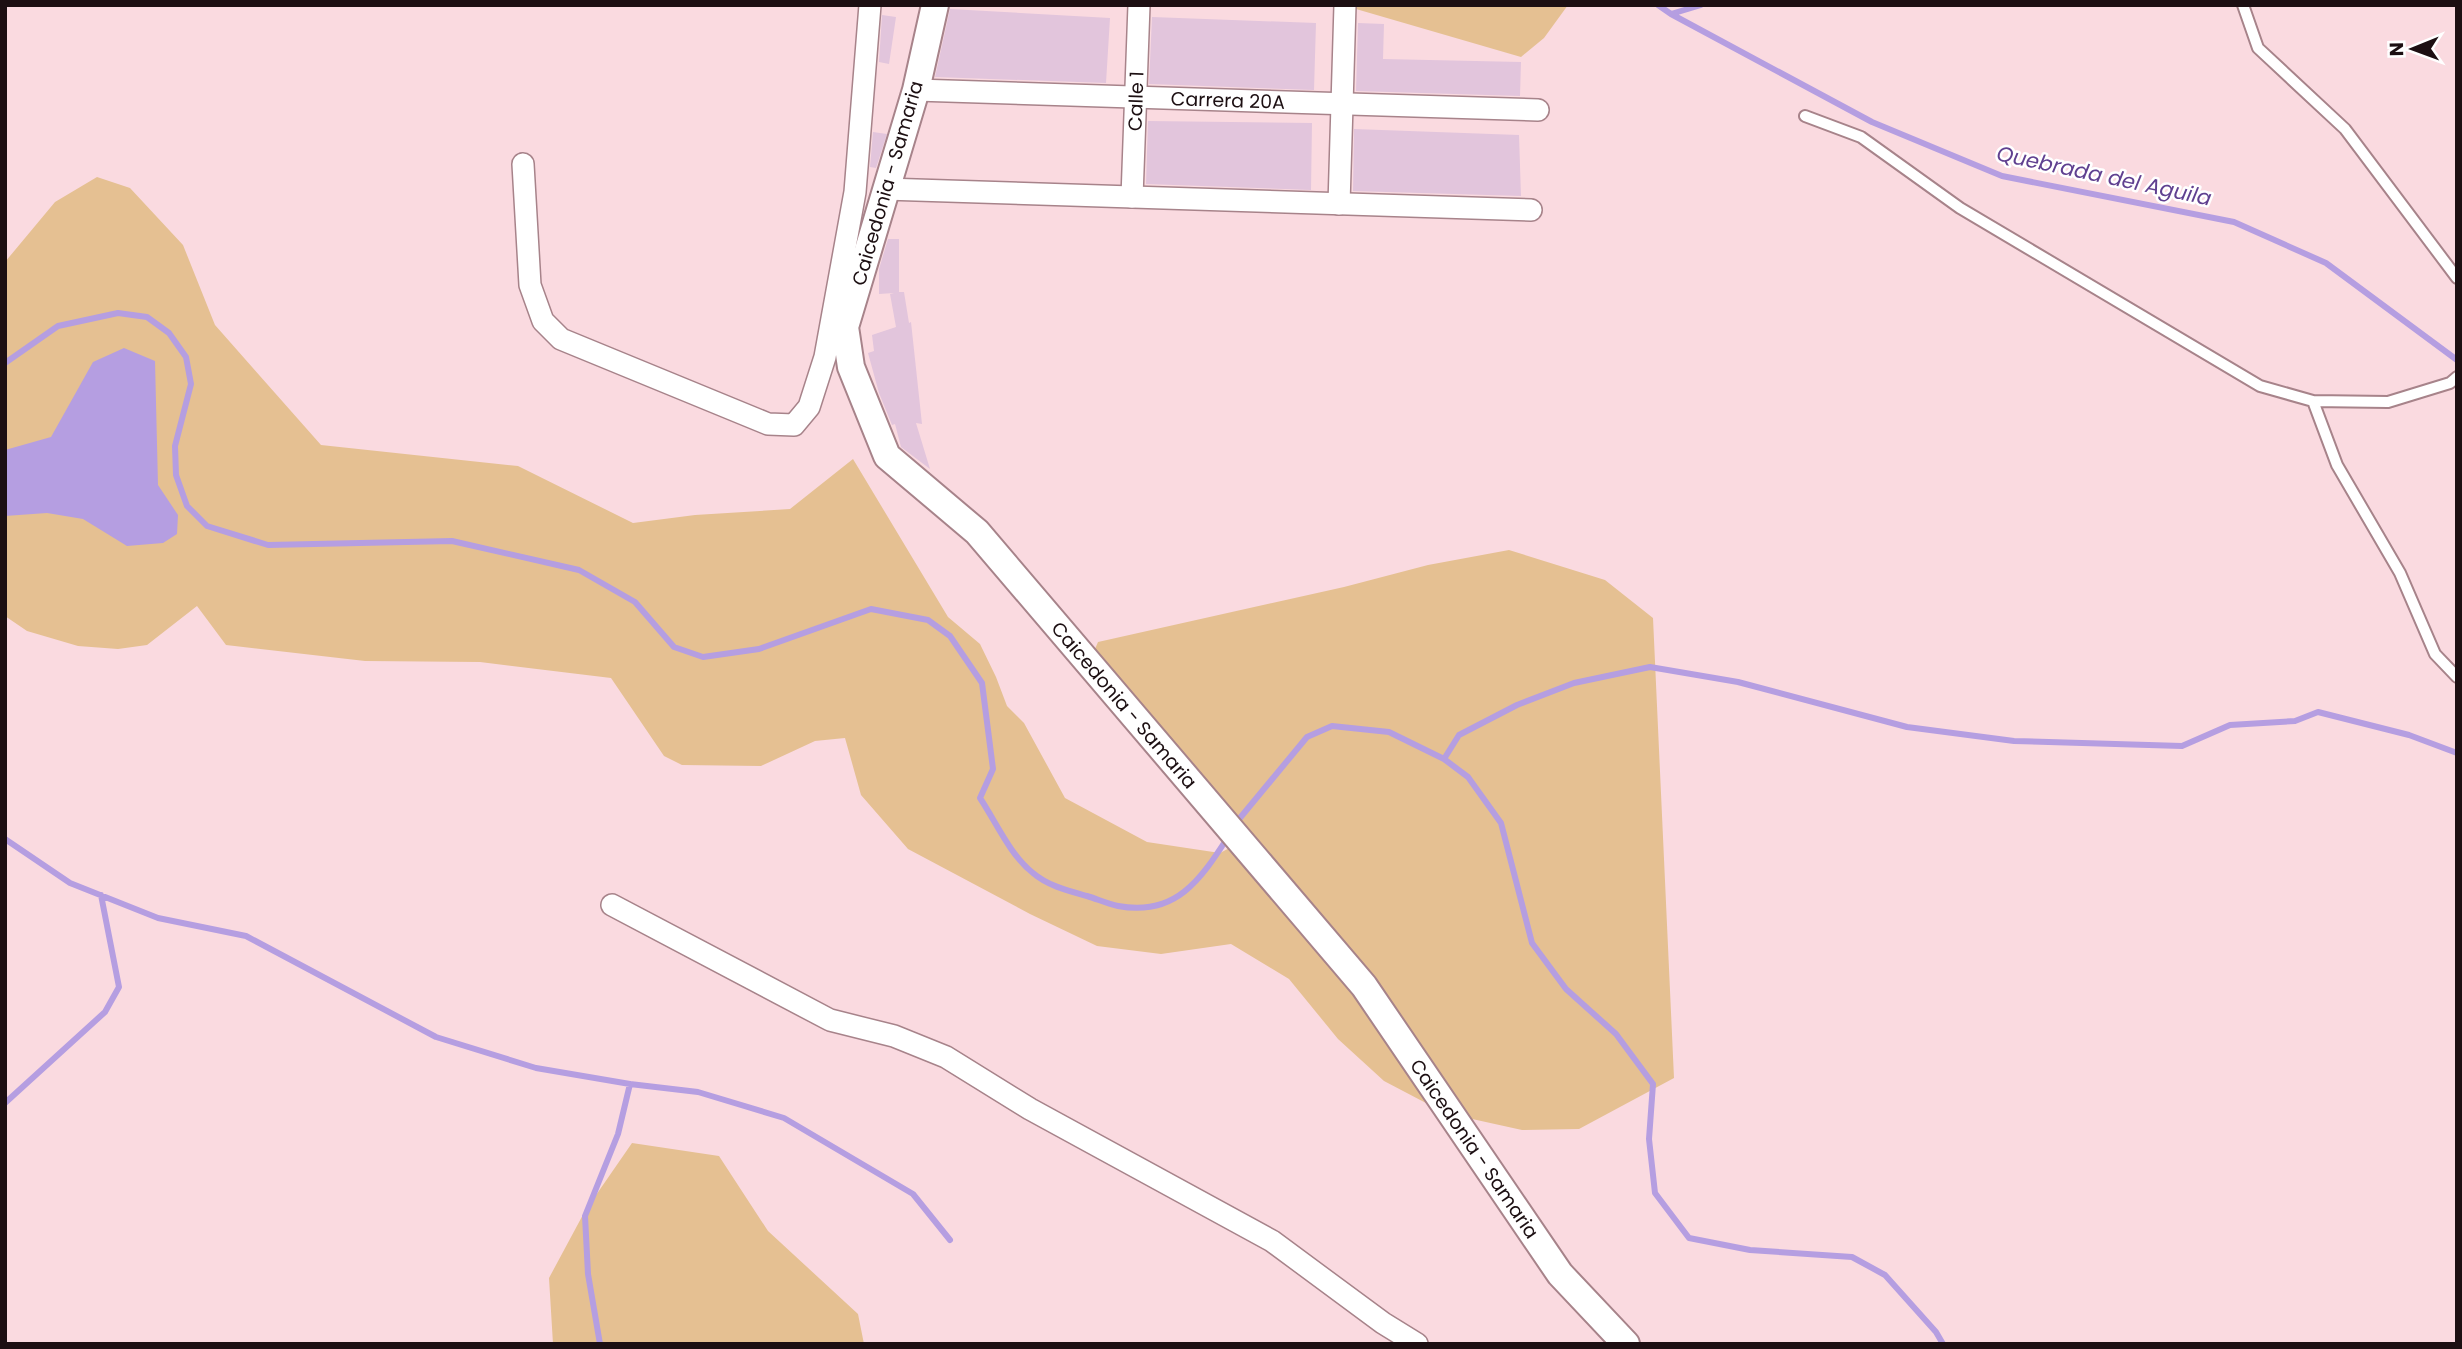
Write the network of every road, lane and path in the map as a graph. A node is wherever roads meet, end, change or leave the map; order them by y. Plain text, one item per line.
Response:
1 (870, 5) edge
2 (935, 5) edge
3 (1139, 5) edge
4 (1345, 5) edge
5 (2243, 5) edge
6 (916, 90) junction
7 (1136, 97) junction
8 (1342, 104) junction
9 (1538, 110) dead end
10 (1805, 116) dead end
11 (523, 164) dead end
12 (885, 188) junction
13 (1132, 197) junction
14 (1339, 204) junction
15 (1531, 210) dead end
16 (2457, 278) edge
17 (2457, 377) edge
18 (2313, 401) junction
19 (2457, 677) edge
20 (612, 905) dead end
21 (1417, 1344) edge
22 (1626, 1344) edge

1 - 11 street
2 - 6 street, Caicedonia - Samaria
3 - 7 street, Calle 1
4 - 8 street
5 - 16 lane
6 - 7 street, Carrera 20A
6 - 12 street, Caicedonia - Samaria
7 - 8 street, Carrera 20A
7 - 13 street, Calle 1
8 - 9 street, Carrera 20A
8 - 14 street
10 - 18 lane
12 - 13 street
12 - 22 street, Caicedonia - Samaria
13 - 14 street
14 - 15 street
17 - 18 lane
18 - 19 lane
20 - 21 street

